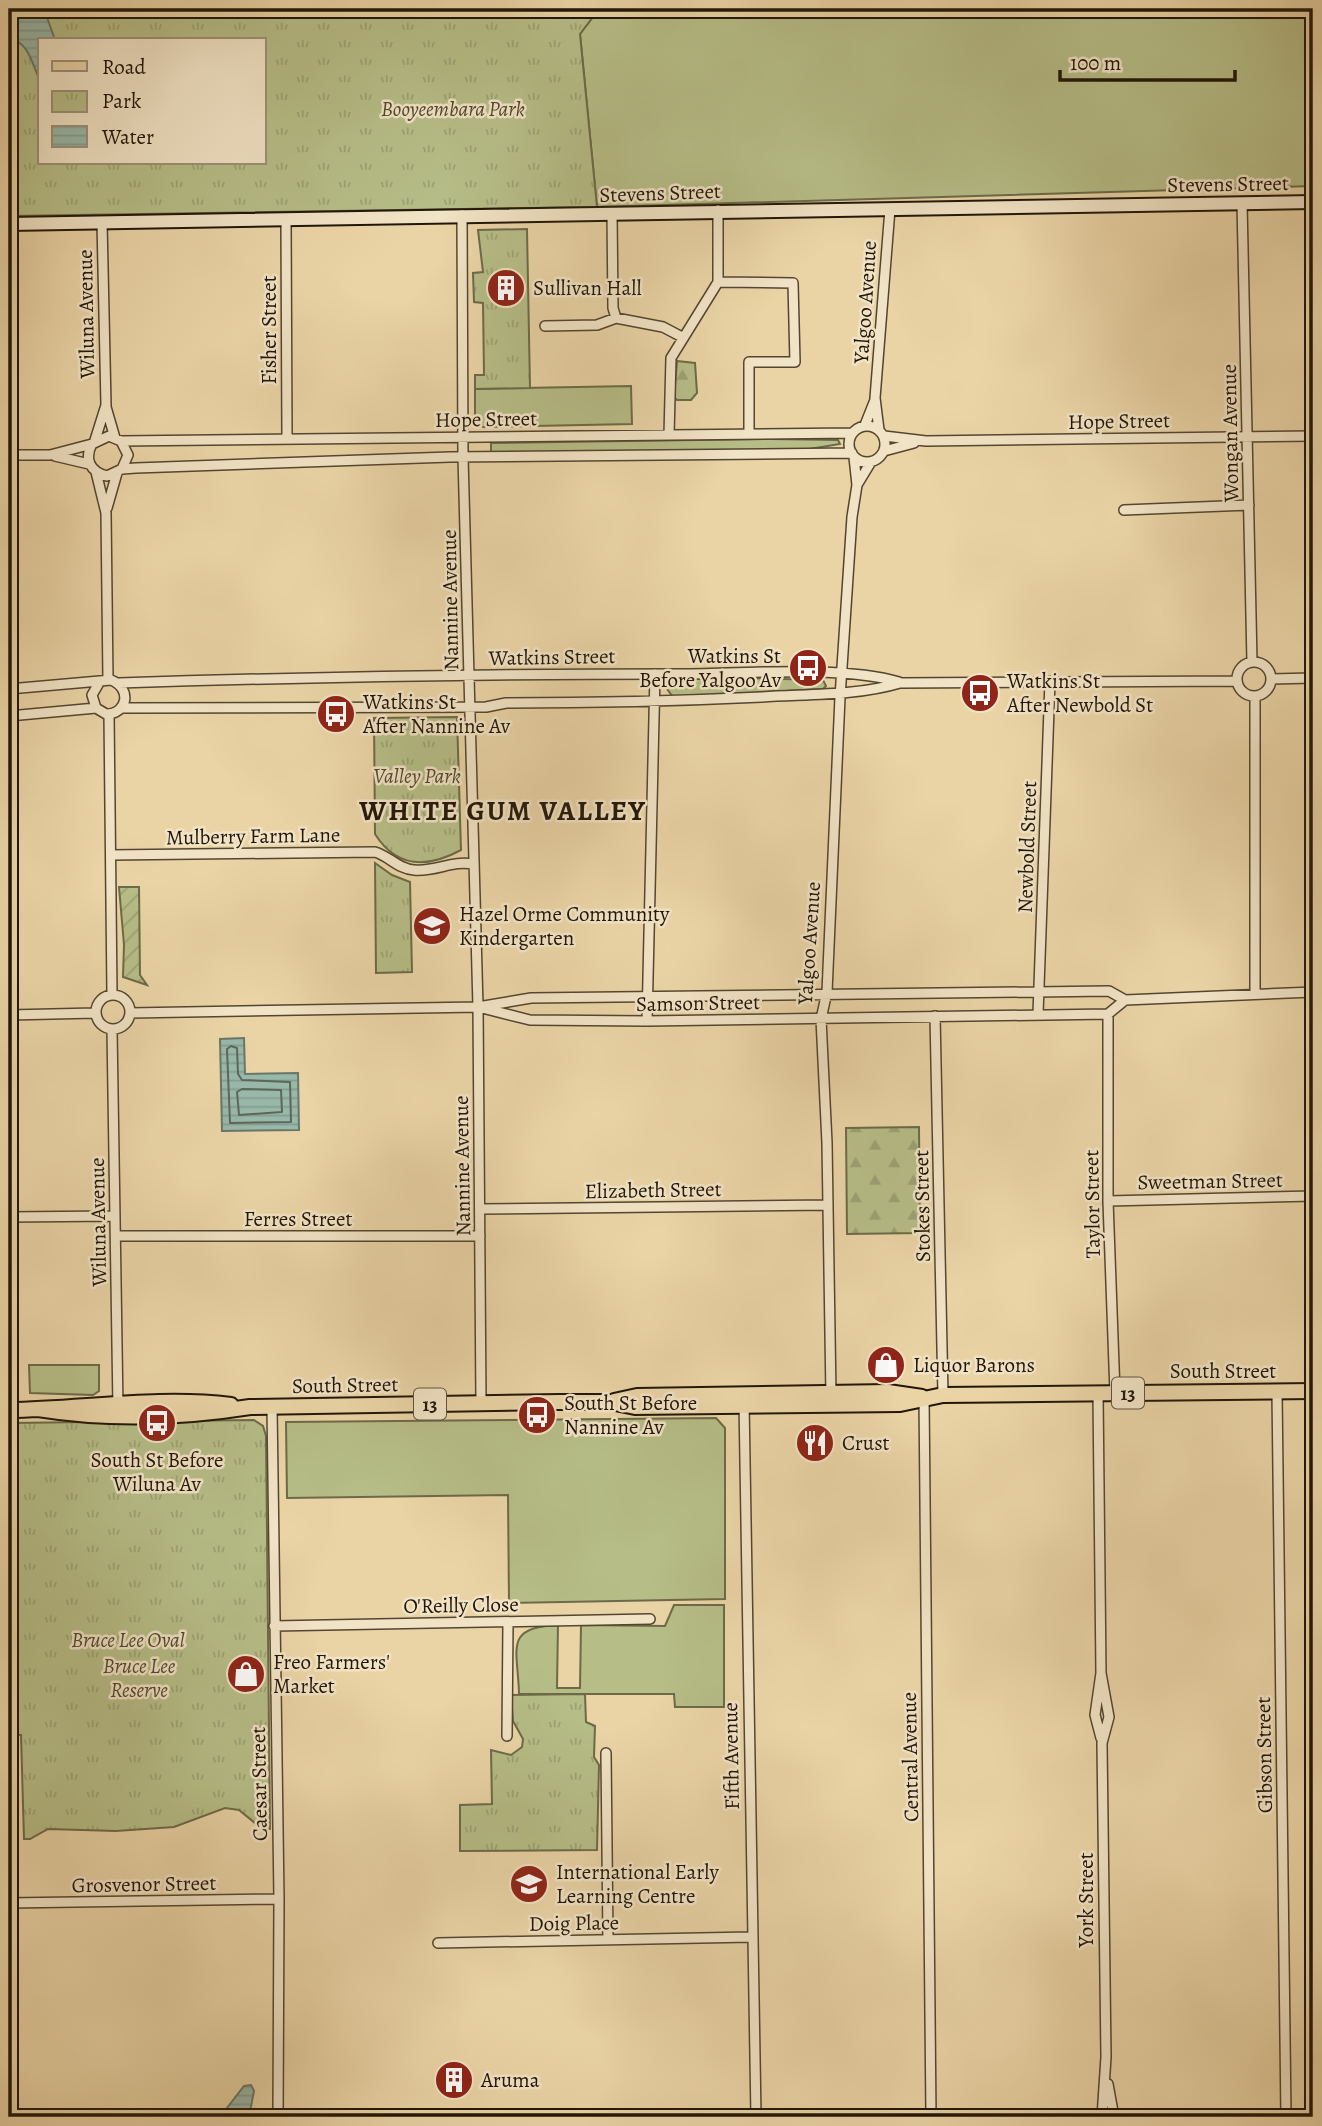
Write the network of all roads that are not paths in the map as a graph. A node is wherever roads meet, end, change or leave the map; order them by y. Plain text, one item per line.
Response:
1 (1313, 202) edge
2 (1242, 203) junction
3 (890, 209) junction
4 (718, 210) junction
5 (612, 214) junction
6 (462, 215) junction
7 (286, 220) junction
8 (102, 222) junction
9 (9, 224) edge
10 (718, 282) junction
11 (616, 318) junction
12 (545, 326) dead end
13 (682, 337) junction
14 (876, 398) junction
15 (106, 405) junction
16 (865, 425) junction
17 (749, 433) junction
18 (852, 433) junction
19 (882, 433) junction
20 (669, 435) junction
21 (463, 436) junction
22 (1313, 436) edge
23 (1248, 437) junction
24 (118, 439) junction
25 (287, 439) junction
26 (926, 441) junction
27 (93, 442) junction
28 (884, 451) junction
29 (9, 455) edge
30 (50, 455) junction
31 (853, 455) junction
32 (463, 457) junction
33 (871, 462) junction
34 (93, 468) junction
35 (120, 471) junction
36 (858, 485) junction
37 (1249, 505) junction
38 (1124, 510) dead end
39 (106, 513) junction
40 (1251, 662) junction
41 (655, 674) junction
42 (469, 675) junction
43 (842, 675) junction
44 (1313, 678) edge
45 (1272, 680) junction
46 (1050, 681) junction
47 (1236, 681) junction
48 (104, 682) junction
49 (119, 683) junction
50 (900, 683) junction
51 (9, 689) edge
52 (840, 692) junction
53 (1255, 697) junction
54 (656, 702) junction
55 (470, 706) junction
56 (96, 708) junction
57 (122, 708) junction
58 (109, 714) junction
59 (9, 716) edge
60 (111, 855) junction
61 (473, 864) junction
62 (827, 992) junction
63 (1039, 992) junction
64 (1313, 992) edge
65 (1255, 993) junction
66 (112, 994) junction
67 (648, 998) junction
68 (1125, 1000) junction
69 (478, 1007) junction
70 (95, 1013) junction
71 (130, 1013) junction
72 (1038, 1014) junction
73 (1108, 1014) junction
74 (9, 1015) edge
75 (935, 1016) junction
76 (821, 1018) junction
77 (647, 1021) junction
78 (112, 1029) junction
79 (1313, 1196) edge
80 (1108, 1201) junction
81 (827, 1205) junction
82 (480, 1209) junction
83 (116, 1216) junction
84 (9, 1217) edge
85 (480, 1236) junction
86 (116, 1237) junction
87 (1313, 1391) edge
88 (1277, 1392) junction
89 (1115, 1393) junction
90 (1098, 1394) junction
91 (943, 1395) junction
92 (924, 1397) junction
93 (831, 1399) junction
94 (744, 1400) junction
95 (481, 1403) junction
96 (272, 1407) junction
97 (118, 1409) junction
98 (9, 1410) edge
99 (650, 1619) dead end
100 (508, 1622) junction
101 (274, 1626) junction
102 (507, 1736) dead end
103 (606, 1753) dead end
104 (279, 1899) junction
105 (9, 1903) edge
106 (751, 1937) junction
107 (608, 1940) junction
108 (438, 1943) dead end
109 (1105, 2057) junction
110 (278, 2117) edge
111 (756, 2117) edge
112 (931, 2117) edge
113 (1102, 2117) edge
114 (1114, 2117) edge
115 (1286, 2117) edge

1 - 2 street, Stevens Street
2 - 3 street, Stevens Street
2 - 23 street, Wongan Avenue
3 - 4 street, Stevens Street
3 - 14 street, Yalgoo Avenue
4 - 5 street, Stevens Street
4 - 10 street
5 - 6 street, Stevens Street
5 - 11 street
6 - 7 street, Stevens Street
6 - 21 street, Nannine Avenue
7 - 8 street, Stevens Street
7 - 25 street, Fisher Street
8 - 9 street, Stevens Street
8 - 15 street, Wiluna Avenue
10 - 13 street
10 - 17 street
11 - 12 street
11 - 13 street
13 - 20 street
14 - 16 street, Yalgoo Avenue
14 - 19 street, Yalgoo Avenue
15 - 24 street, Wiluna Avenue
15 - 27 street, Wiluna Avenue
16 - 18 street
16 - 19 street
17 - 18 street, Hope Street
17 - 20 street, Hope Street
18 - 31 street
19 - 26 street, Hope Street
19 - 28 street
20 - 21 street, Hope Street
21 - 25 street, Hope Street
21 - 32 street, Nannine Avenue
22 - 23 street, Hope Street
23 - 26 street, Hope Street
23 - 37 street, Wongan Avenue
24 - 25 street, Hope Street
24 - 27 street
24 - 35 street
26 - 28 street, Hope Street
27 - 30 street
27 - 34 street
28 - 33 street
29 - 30 street
30 - 34 street
31 - 32 street, Hope Street
31 - 33 street
31 - 36 street, Yalgoo Avenue
32 - 35 street, Hope Street
32 - 42 street, Nannine Avenue
33 - 36 street, Yalgoo Avenue
34 - 35 street
34 - 39 street
35 - 39 street
36 - 43 street, Yalgoo Avenue
37 - 38 street
37 - 40 street, Wongan Avenue
39 - 48 street
40 - 45 street
40 - 47 street
41 - 42 street, Watkins Street
41 - 43 street, Watkins Street
41 - 54 street
42 - 49 street, Watkins Street
42 - 55 street, Nannine Avenue
43 - 50 street, Watkins Street
43 - 52 street, Yalgoo Avenue
44 - 45 street
45 - 53 street
46 - 47 street, Watkins Street
46 - 50 street, Watkins Street
46 - 63 street, Newbold Street
47 - 53 street
48 - 49 street
48 - 51 street
48 - 56 street
49 - 57 street
50 - 52 street, Watkins Street
52 - 54 street, Watkins Street
52 - 62 street, Yalgoo Avenue
53 - 65 street
54 - 55 street, Watkins Street
54 - 67 street
55 - 57 street, Watkins Street
55 - 61 street, Nannine Avenue
56 - 58 street
56 - 59 street
57 - 58 street
58 - 60 street
60 - 61 street, Mulberry Farm Lane
60 - 66 street
61 - 69 street, Nannine Avenue
62 - 63 street, Samson Street
62 - 67 street, Samson Street
62 - 76 street, Yalgoo Avenue
63 - 68 street, Samson Street
63 - 72 street, Newbold Street
64 - 65 street, Samson Street
65 - 68 street, Samson Street
66 - 70 street
66 - 71 street
67 - 69 street, Samson Street
67 - 77 street
68 - 73 street
69 - 71 street, Samson Street
69 - 77 street, Samson Street
69 - 82 street, Nannine Avenue
70 - 74 street
70 - 78 street
71 - 78 street
72 - 73 street, Samson Street
72 - 75 street, Samson Street
73 - 80 street, Taylor Street
75 - 76 street, Samson Street
75 - 91 street, Stokes Street
76 - 77 street, Samson Street
76 - 81 street, Yalgoo Avenue
78 - 83 street, Wiluna Avenue
79 - 80 street, Sweetman Street
80 - 89 street, Taylor Street
81 - 82 street, Elizabeth Street
81 - 93 street, Yalgoo Avenue
82 - 85 street, Nannine Avenue
83 - 84 street
83 - 86 street, Wiluna Avenue
85 - 86 street, Ferres Street
85 - 95 street, Nannine Avenue
86 - 97 street, Wiluna Avenue
87 - 88 main road, South Street / 13
88 - 89 main road, South Street / 13
88 - 115 street, Gibson Street
89 - 90 main road, South Street / 13
90 - 91 main road, South Street / 13
90 - 109 street, York Street
91 - 92 main road, South Street / 13
92 - 93 main road, South Street / 13
92 - 112 street, Central Avenue
93 - 94 main road, South Street / 13
94 - 95 main road, South Street / 13
94 - 106 street, Fifth Avenue
95 - 96 main road, South Street / 13
96 - 97 main road, South Street / 13
96 - 101 street, Caesar Street
97 - 98 main road, South Street / 13
99 - 100 street, O'Reilly Close
100 - 101 street, O'Reilly Close
100 - 102 street
101 - 104 street, Caesar Street
103 - 107 street
104 - 105 street, Grosvenor Street
104 - 110 street, Caesar Street
106 - 107 street, Doig Place
106 - 111 street, Fifth Avenue
107 - 108 street, Doig Place
109 - 113 street, York Street
109 - 114 street, York Street

